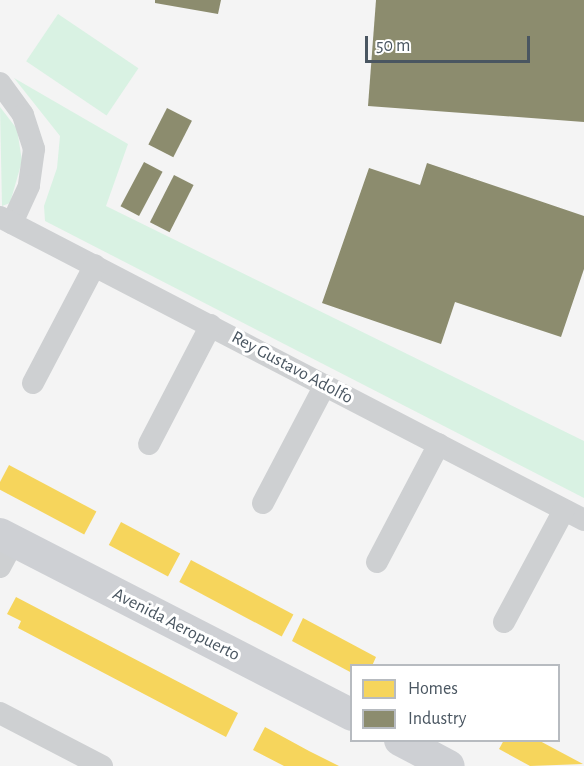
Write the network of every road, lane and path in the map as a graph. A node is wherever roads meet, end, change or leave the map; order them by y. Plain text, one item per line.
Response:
1 (0, 83) edge
2 (6, 220) edge
3 (95, 265) junction
4 (211, 325) junction
5 (33, 383) dead end
6 (325, 385) junction
7 (149, 444) dead end
8 (439, 444) junction
9 (263, 503) dead end
10 (574, 515) edge
11 (5, 547) edge
12 (377, 562) dead end
13 (504, 622) dead end
14 (0, 713) edge
15 (350, 715) edge
16 (405, 751) edge
17 (102, 766) edge
18 (449, 766) edge

1 - 2 street
2 - 3 street, Rey Gustavo Adolfo
3 - 4 street, Rey Gustavo Adolfo
3 - 5 street
4 - 6 street, Rey Gustavo Adolfo
4 - 7 street
6 - 8 street, Rey Gustavo Adolfo
6 - 9 street
8 - 10 street, Rey Gustavo Adolfo
8 - 12 street
10 - 13 street
11 - 15 street, Avenida Aeropuerto
14 - 17 street
16 - 18 street

